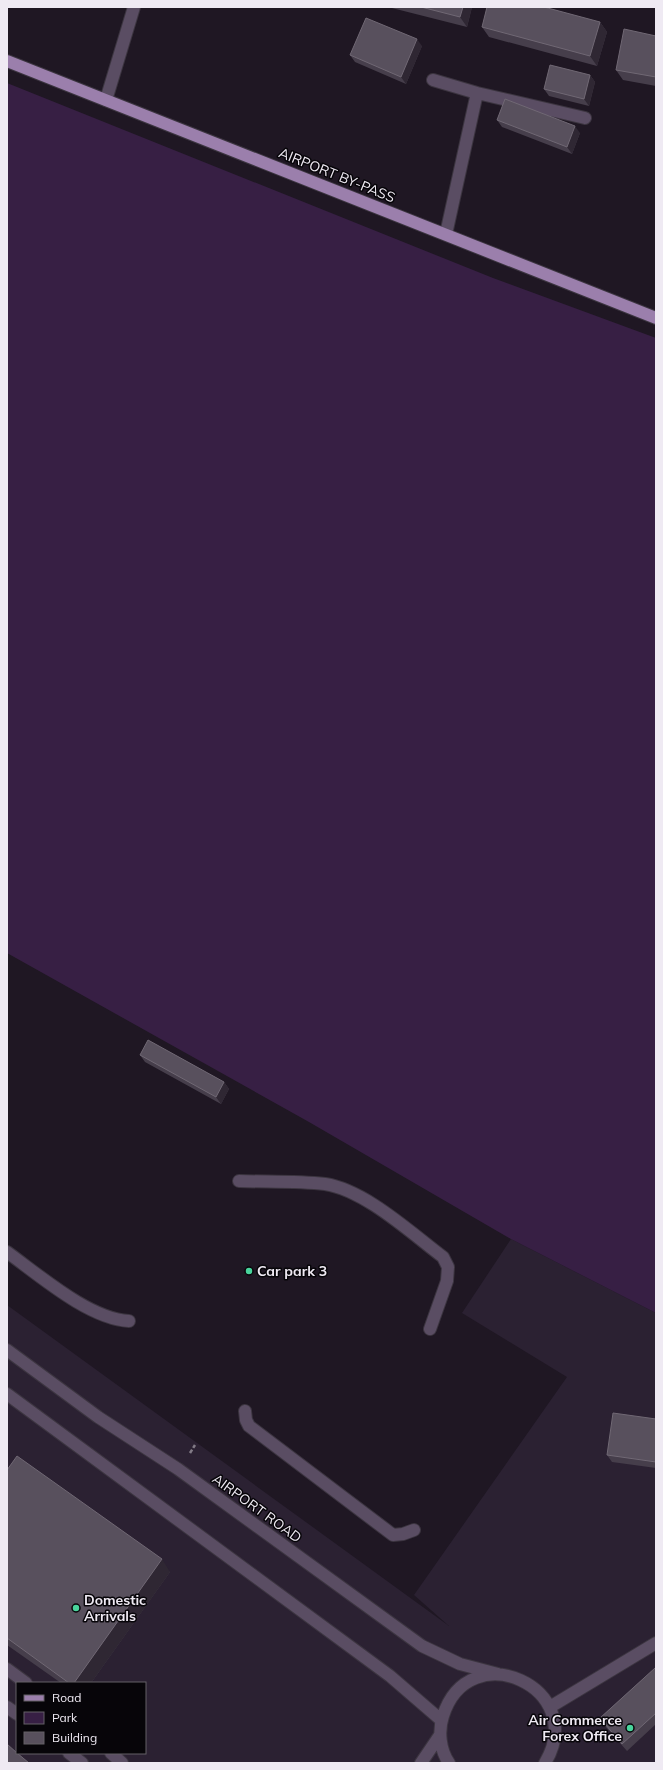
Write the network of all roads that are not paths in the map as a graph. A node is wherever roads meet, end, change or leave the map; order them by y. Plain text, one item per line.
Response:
1 (134, 7) edge
2 (7, 61) edge
3 (433, 80) dead end
4 (477, 93) junction
5 (106, 100) junction
6 (585, 118) dead end
7 (446, 234) junction
8 (656, 318) edge
9 (239, 1181) dead end
10 (7, 1252) edge
11 (128, 1321) dead end
12 (430, 1329) dead end
13 (7, 1350) edge
14 (7, 1394) edge
15 (246, 1411) dead end
16 (414, 1530) dead end
17 (656, 1643) edge
18 (7, 1669) edge
19 (498, 1674) junction
20 (25, 1682) edge
21 (7, 1707) edge
22 (550, 1707) junction
23 (16, 1713) edge
24 (441, 1720) junction
25 (440, 1735) junction
26 (69, 1754) edge
27 (112, 1754) edge
28 (82, 1763) edge
29 (122, 1763) edge
30 (421, 1763) edge
31 (449, 1763) edge
32 (545, 1763) edge

1 - 5 street
2 - 5 main road, AIRPORT BY-PASS
3 - 4 street
4 - 6 street
4 - 7 street
5 - 7 main road, AIRPORT BY-PASS
7 - 8 main road, AIRPORT BY-PASS
9 - 12 street
10 - 11 street
13 - 19 street, AIRPORT ROAD
14 - 24 street
15 - 16 street
17 - 22 street
18 - 20 street
19 - 22 street, AIRPORT ROAD
19 - 24 street, AIRPORT ROAD
21 - 23 street
22 - 32 street, AIRPORT ROAD
24 - 25 street, AIRPORT ROAD
25 - 30 street
25 - 31 street, AIRPORT ROAD
26 - 28 street
27 - 29 street

